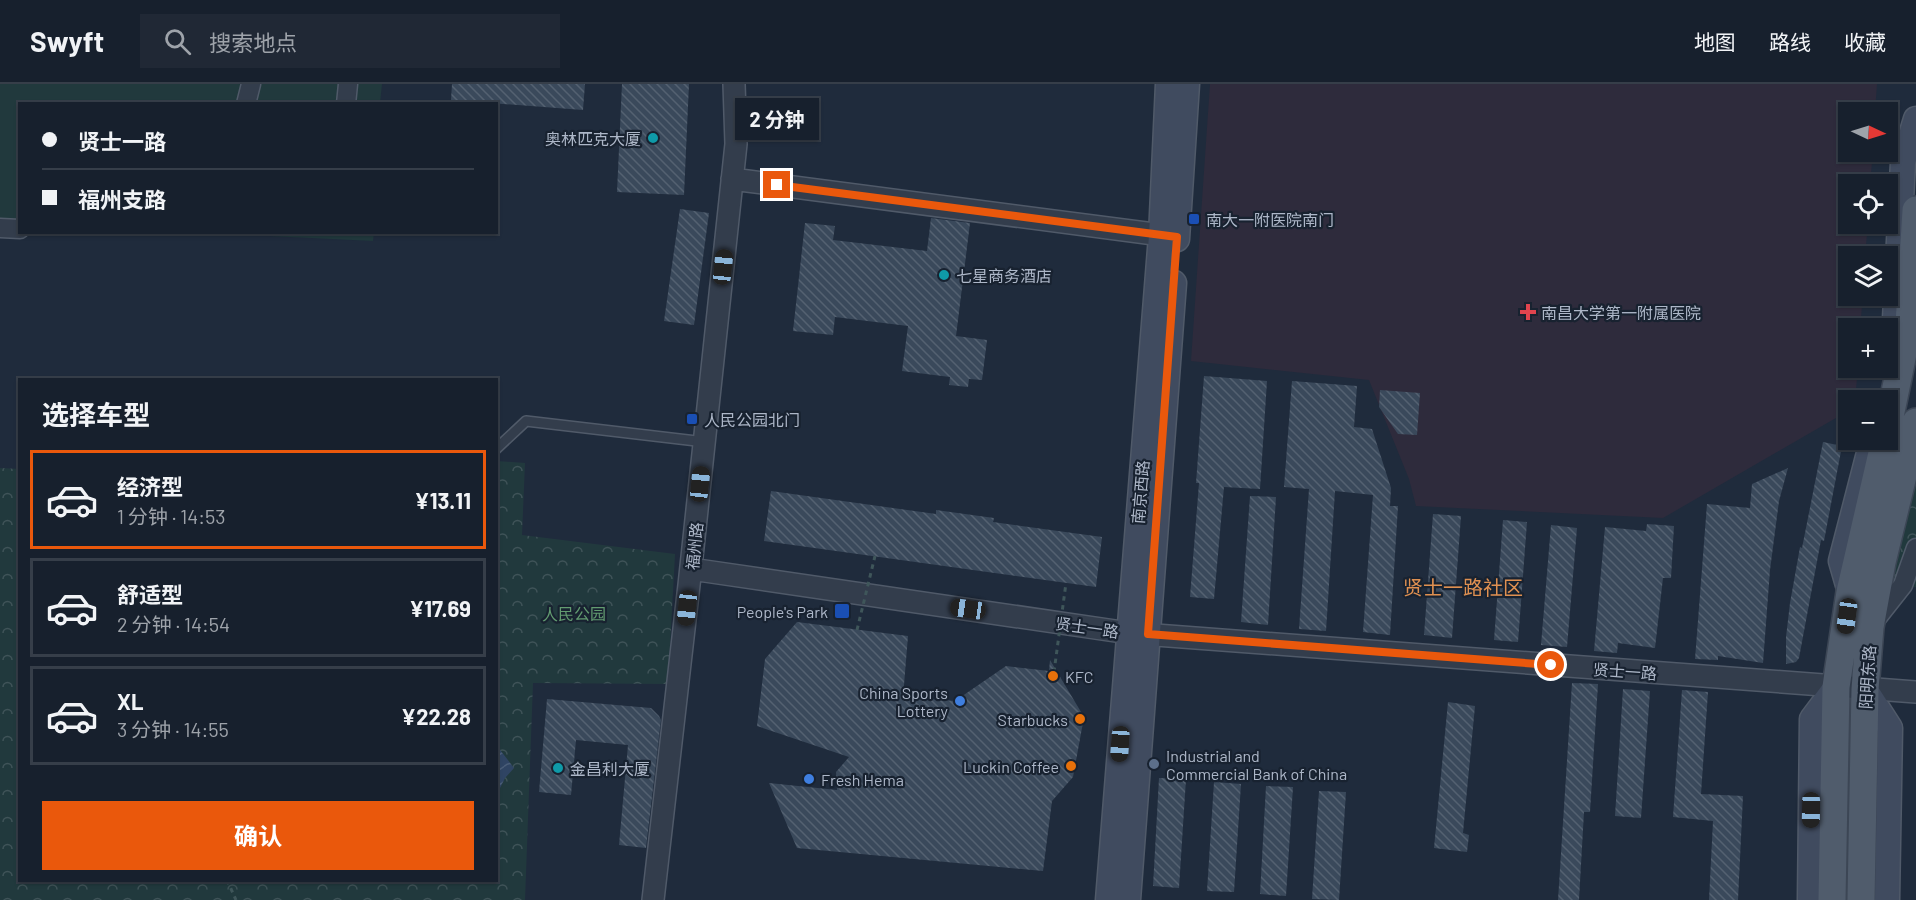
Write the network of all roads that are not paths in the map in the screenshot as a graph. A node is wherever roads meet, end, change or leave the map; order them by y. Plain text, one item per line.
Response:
1 (251, 84) edge
2 (348, 84) edge
3 (734, 84) edge
4 (1168, 84) edge
5 (1187, 84) edge
6 (246, 102) edge
7 (346, 102) edge
8 (1916, 119) edge
9 (732, 179) junction
10 (1916, 210) edge
11 (0, 228) edge
12 (18, 229) edge
13 (1169, 236) junction
14 (1895, 318) edge
15 (1896, 390) edge
16 (1916, 422) edge
17 (705, 442) junction
18 (498, 447) edge
19 (1869, 450) edge
20 (1883, 450) edge
21 (1916, 548) edge
22 (691, 569) junction
23 (1850, 592) junction
24 (1870, 627) junction
25 (1139, 633) junction
26 (1836, 687) junction
27 (1865, 689) junction
28 (1916, 692) edge
29 (653, 900) edge
30 (1108, 900) edge
31 (1128, 900) edge
32 (1810, 900) edge
33 (1832, 900) edge
34 (1861, 900) edge
35 (1887, 900) edge

1 - 6 street
2 - 7 street
3 - 9 street, 福州路
4 - 13 main road, 南京西路
5 - 13 main road, 南京西路
8 - 14 main road
9 - 13 street
9 - 17 street, 福州路
10 - 15 main road
11 - 12 street
13 - 25 main road, 南京西路
16 - 24 main road, 阳明东路
17 - 18 lane
17 - 22 street, 福州路
19 - 23 main road
20 - 23 main road, 阳明东路
21 - 24 street
22 - 25 street, 贤士一路
22 - 29 street, 福州路
23 - 26 main road, 阳明东路
24 - 27 main road, 阳明东路
25 - 26 street, 贤士一路
25 - 30 main road, 南京西路
25 - 31 main road, 南京西路
26 - 27 street, 贤士一路
26 - 32 main road
26 - 33 main road, 阳明东路
27 - 28 street, 贤士一路
27 - 34 main road, 阳明东路
27 - 35 main road

